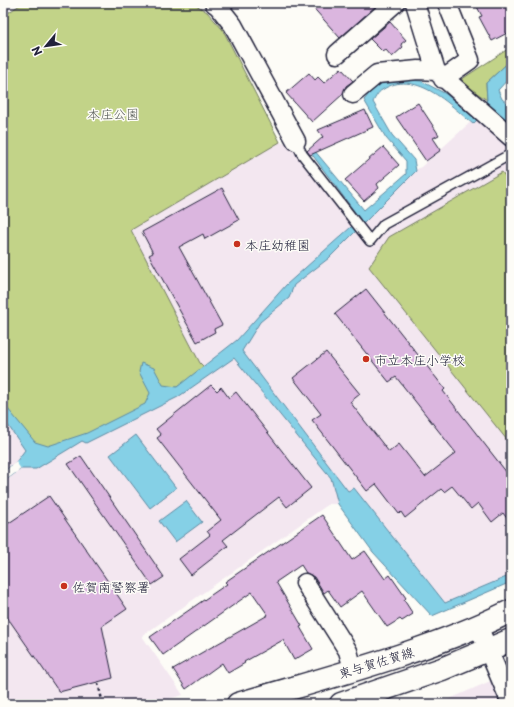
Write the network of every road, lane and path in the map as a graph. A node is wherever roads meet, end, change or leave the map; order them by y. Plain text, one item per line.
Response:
1 (214, 3) edge
2 (395, 3) edge
3 (414, 3) edge
4 (447, 3) edge
5 (337, 54) dead end
6 (440, 75) junction
7 (353, 94) dead end
8 (511, 137) edge
9 (296, 141) joint
10 (511, 154) edge
11 (305, 583) dead end
12 (511, 611) edge
13 (478, 626) junction
14 (511, 640) edge
15 (488, 649) junction
16 (353, 669) junction
17 (98, 683) dead end
18 (511, 703) edge
19 (103, 704) edge
20 (238, 704) edge
21 (341, 704) edge

1 - 9 street
2 - 5 street
3 - 6 street
4 - 6 street
6 - 7 street
6 - 8 street
9 - 10 lane
11 - 16 street
12 - 13 main road, 東与賀佐賀線
13 - 15 street
13 - 16 main road, 東与賀佐賀線
14 - 15 main road, 東与賀佐賀線
15 - 18 street
15 - 21 main road, 東与賀佐賀線
16 - 20 main road, 東与賀佐賀線
17 - 19 path

